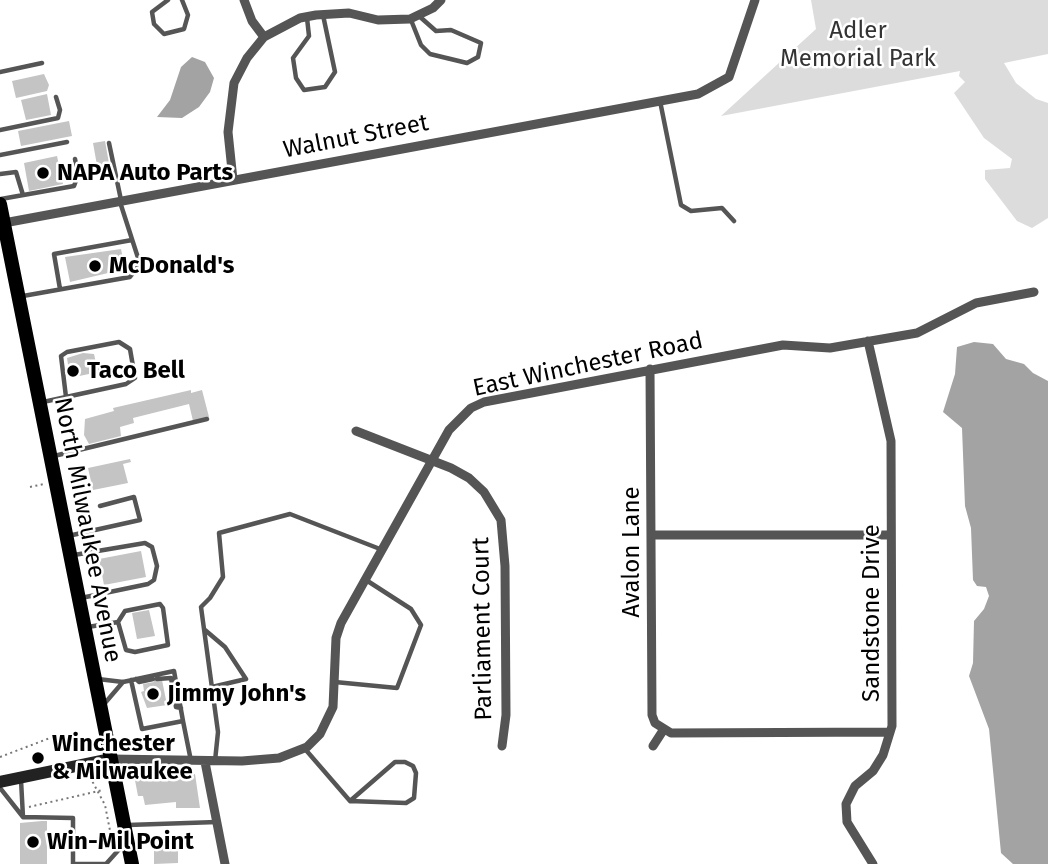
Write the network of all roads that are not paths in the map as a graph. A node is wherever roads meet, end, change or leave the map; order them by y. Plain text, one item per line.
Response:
1 (167, 0) edge
2 (182, 0) edge
3 (244, 0) edge
4 (441, 0) edge
5 (755, 0) edge
6 (323, 14) junction
7 (307, 17) junction
8 (415, 17) junction
9 (264, 37) junction
10 (42, 62) dead end
11 (0, 72) edge
12 (56, 97) dead end
13 (660, 100) junction
14 (0, 130) edge
15 (67, 142) dead end
16 (109, 143) dead end
17 (0, 155) edge
18 (75, 159) dead end
19 (0, 174) edge
20 (233, 180) junction
21 (23, 195) junction
22 (0, 201) edge
23 (121, 201) junction
24 (734, 221) dead end
25 (4, 223) junction
26 (132, 240) junction
27 (60, 289) junction
28 (1034, 292) dead end
29 (18, 296) junction
30 (868, 341) junction
31 (650, 369) junction
32 (66, 397) junction
33 (39, 403) junction
34 (207, 419) dead end
35 (356, 431) dead end
36 (50, 457) junction
37 (431, 462) junction
38 (100, 506) dead end
39 (891, 535) junction
40 (652, 536) junction
41 (66, 537) junction
42 (382, 550) junction
43 (69, 556) junction
44 (366, 579) junction
45 (78, 598) junction
46 (118, 622) junction
47 (84, 627) junction
48 (204, 629) junction
49 (93, 678) junction
50 (133, 680) junction
51 (124, 682) junction
52 (335, 682) junction
53 (212, 687) junction
54 (181, 708) junction
55 (99, 709) junction
56 (183, 721) junction
57 (664, 729) junction
58 (890, 732) junction
59 (502, 746) dead end
60 (653, 746) dead end
61 (304, 748) junction
62 (110, 759) junction
63 (191, 762) junction
64 (210, 762) junction
65 (21, 779) junction
66 (0, 785) edge
67 (350, 801) junction
68 (23, 817) junction
69 (217, 822) junction
70 (124, 825) junction
71 (127, 841) junction
72 (106, 864) edge
73 (132, 864) edge
74 (225, 864) edge
75 (873, 864) edge

1 - 2 lane
3 - 9 street
4 - 8 street
5 - 13 street, Walnut Street
6 - 7 street
6 - 7 lane
6 - 8 street
7 - 9 street
8 - 8 lane
9 - 20 street
10 - 11 lane
12 - 14 lane
13 - 20 street, Walnut Street
13 - 24 lane
15 - 17 lane
16 - 23 lane
18 - 21 lane
19 - 21 lane
20 - 23 street, Walnut Street
21 - 22 lane
22 - 25 main road, North Milwaukee Avenue
23 - 25 street, Walnut Street
23 - 26 lane
25 - 29 main road, North Milwaukee Avenue
26 - 27 lane
26 - 27 lane
27 - 29 lane
28 - 30 street, East Winchester Road
29 - 33 main road, North Milwaukee Avenue
30 - 31 street, East Winchester Road
30 - 39 street, Sandstone Drive
31 - 37 street, East Winchester Road
31 - 40 street, Avalon Lane
32 - 32 lane
32 - 33 lane
33 - 36 main road, North Milwaukee Avenue
34 - 36 lane
35 - 37 street, Parliament Court
36 - 41 main road, North Milwaukee Avenue
37 - 42 street, East Winchester Road
37 - 59 street, Parliament Court
38 - 41 lane
39 - 40 street
39 - 58 street, Sandstone Drive
40 - 57 street, Avalon Lane
41 - 43 main road, North Milwaukee Avenue
42 - 44 street, East Winchester Road
42 - 48 lane
43 - 45 main road, North Milwaukee Avenue
43 - 45 lane
44 - 52 street, East Winchester Road
44 - 52 lane
45 - 47 main road, North Milwaukee Avenue
46 - 46 lane
46 - 47 lane
47 - 49 main road, North Milwaukee Avenue
48 - 53 lane
48 - 53 lane
49 - 51 lane
49 - 55 main road, North Milwaukee Avenue
50 - 51 lane
50 - 54 lane
50 - 54 lane
50 - 56 lane
51 - 55 lane
52 - 61 street, East Winchester Road
53 - 64 lane
54 - 56 lane
55 - 62 main road, North Milwaukee Avenue
56 - 63 lane
57 - 58 street
57 - 60 street
58 - 75 street, Sandstone Drive
61 - 64 street, East Winchester Road
61 - 67 lane
62 - 63 street, East Winchester Road
62 - 65 main road
62 - 70 main road, North Milwaukee Avenue
63 - 64 street, East Winchester Road
64 - 69 street
65 - 66 main road
65 - 68 lane
66 - 68 lane
67 - 67 lane
68 - 72 lane
69 - 70 lane
69 - 74 street
70 - 71 main road, North Milwaukee Avenue
71 - 72 lane
71 - 73 main road, North Milwaukee Avenue

